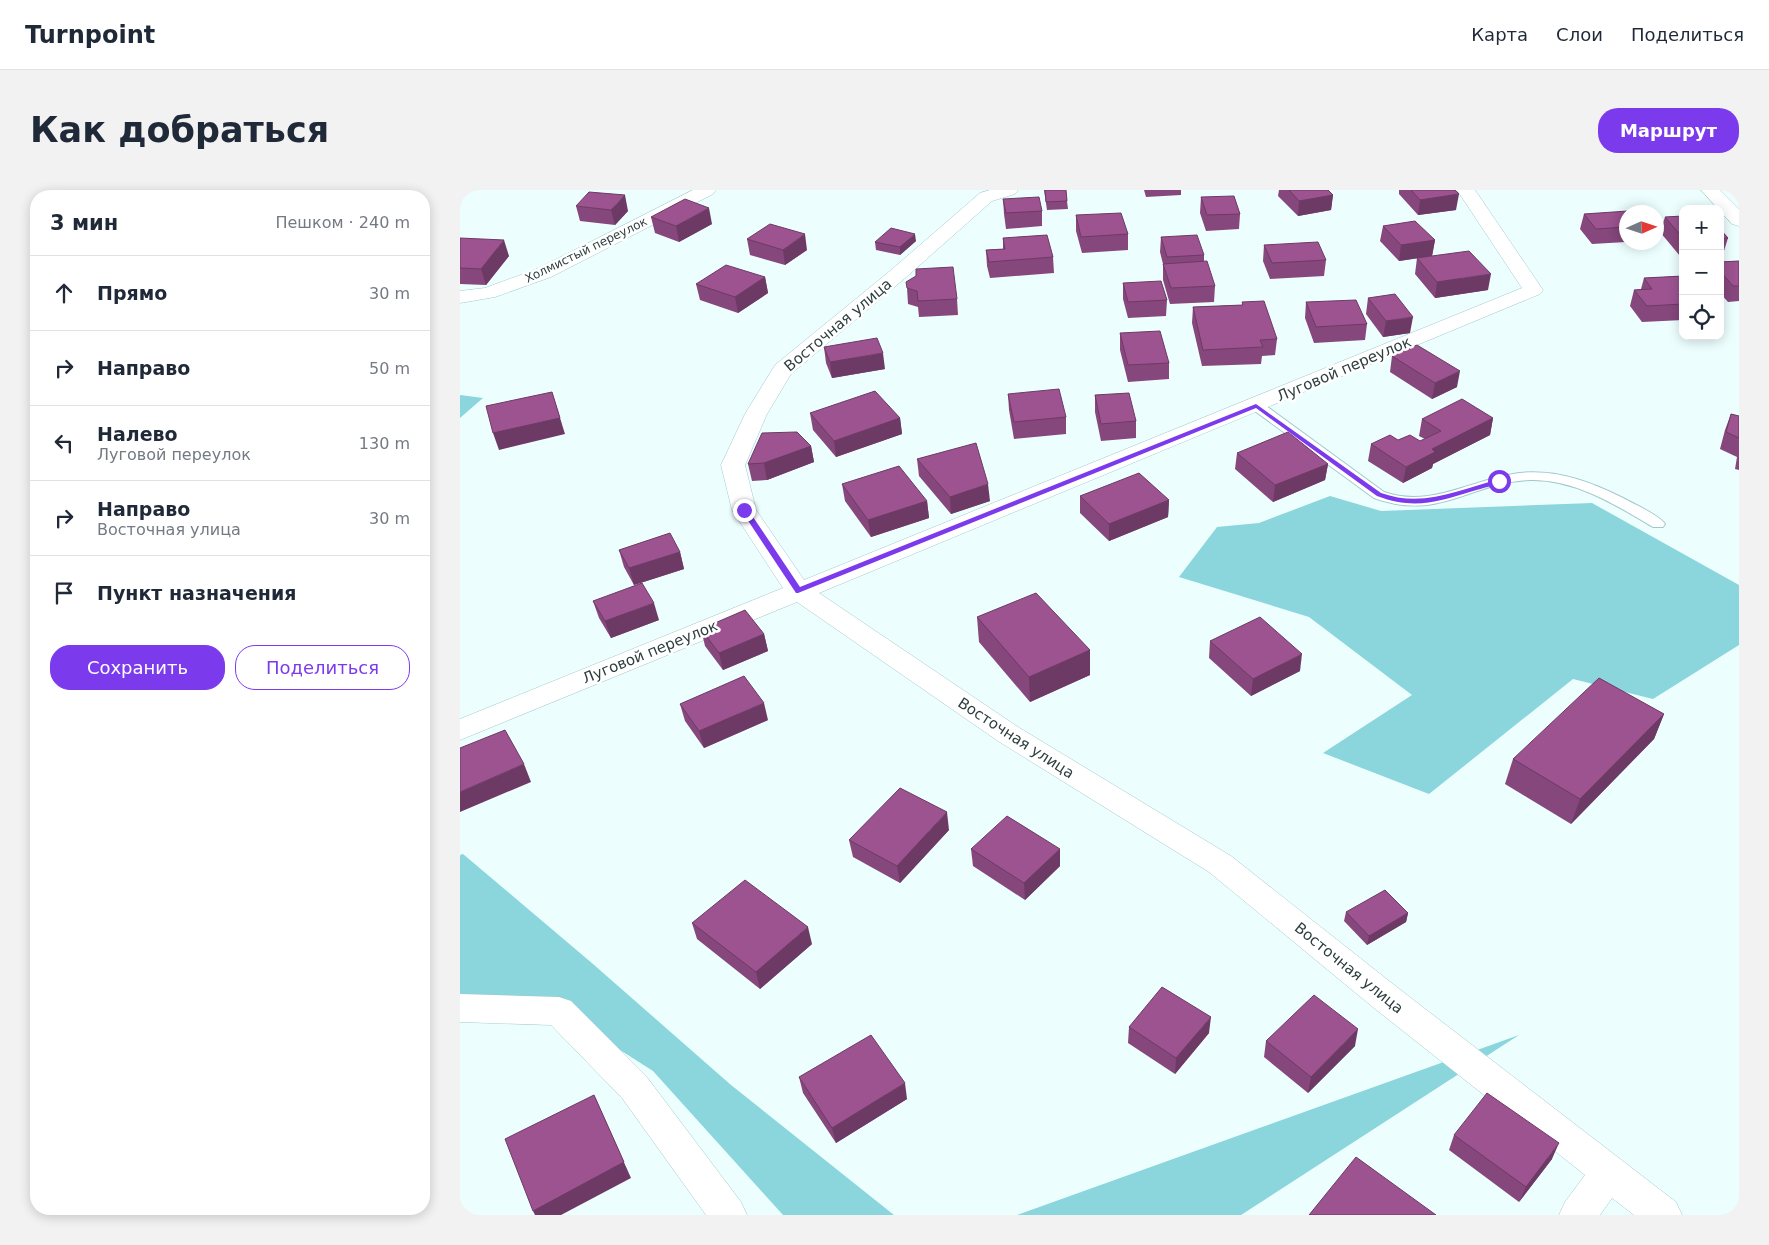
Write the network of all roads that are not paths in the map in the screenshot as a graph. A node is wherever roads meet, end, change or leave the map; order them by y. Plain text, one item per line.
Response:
1 (707, 190) edge
2 (1466, 190) edge
3 (1710, 190) edge
4 (990, 192) edge
5 (1739, 220) edge
6 (460, 297) edge
7 (1256, 406) junction
8 (1658, 524) dead end
9 (798, 591) junction
10 (460, 730) edge
11 (460, 1008) edge
12 (1608, 1173) junction
13 (728, 1215) edge
14 (1578, 1215) edge
15 (1663, 1215) edge

1 - 6 street, Холмистый переулок
2 - 7 street, Луговой переулок
3 - 5 street
4 - 9 street, Восточная улица
7 - 8 lane
7 - 9 street, Луговой переулок
9 - 10 street, Луговой переулок
9 - 12 street, Восточная улица
11 - 13 street
12 - 14 street
12 - 15 street, Восточная улица

